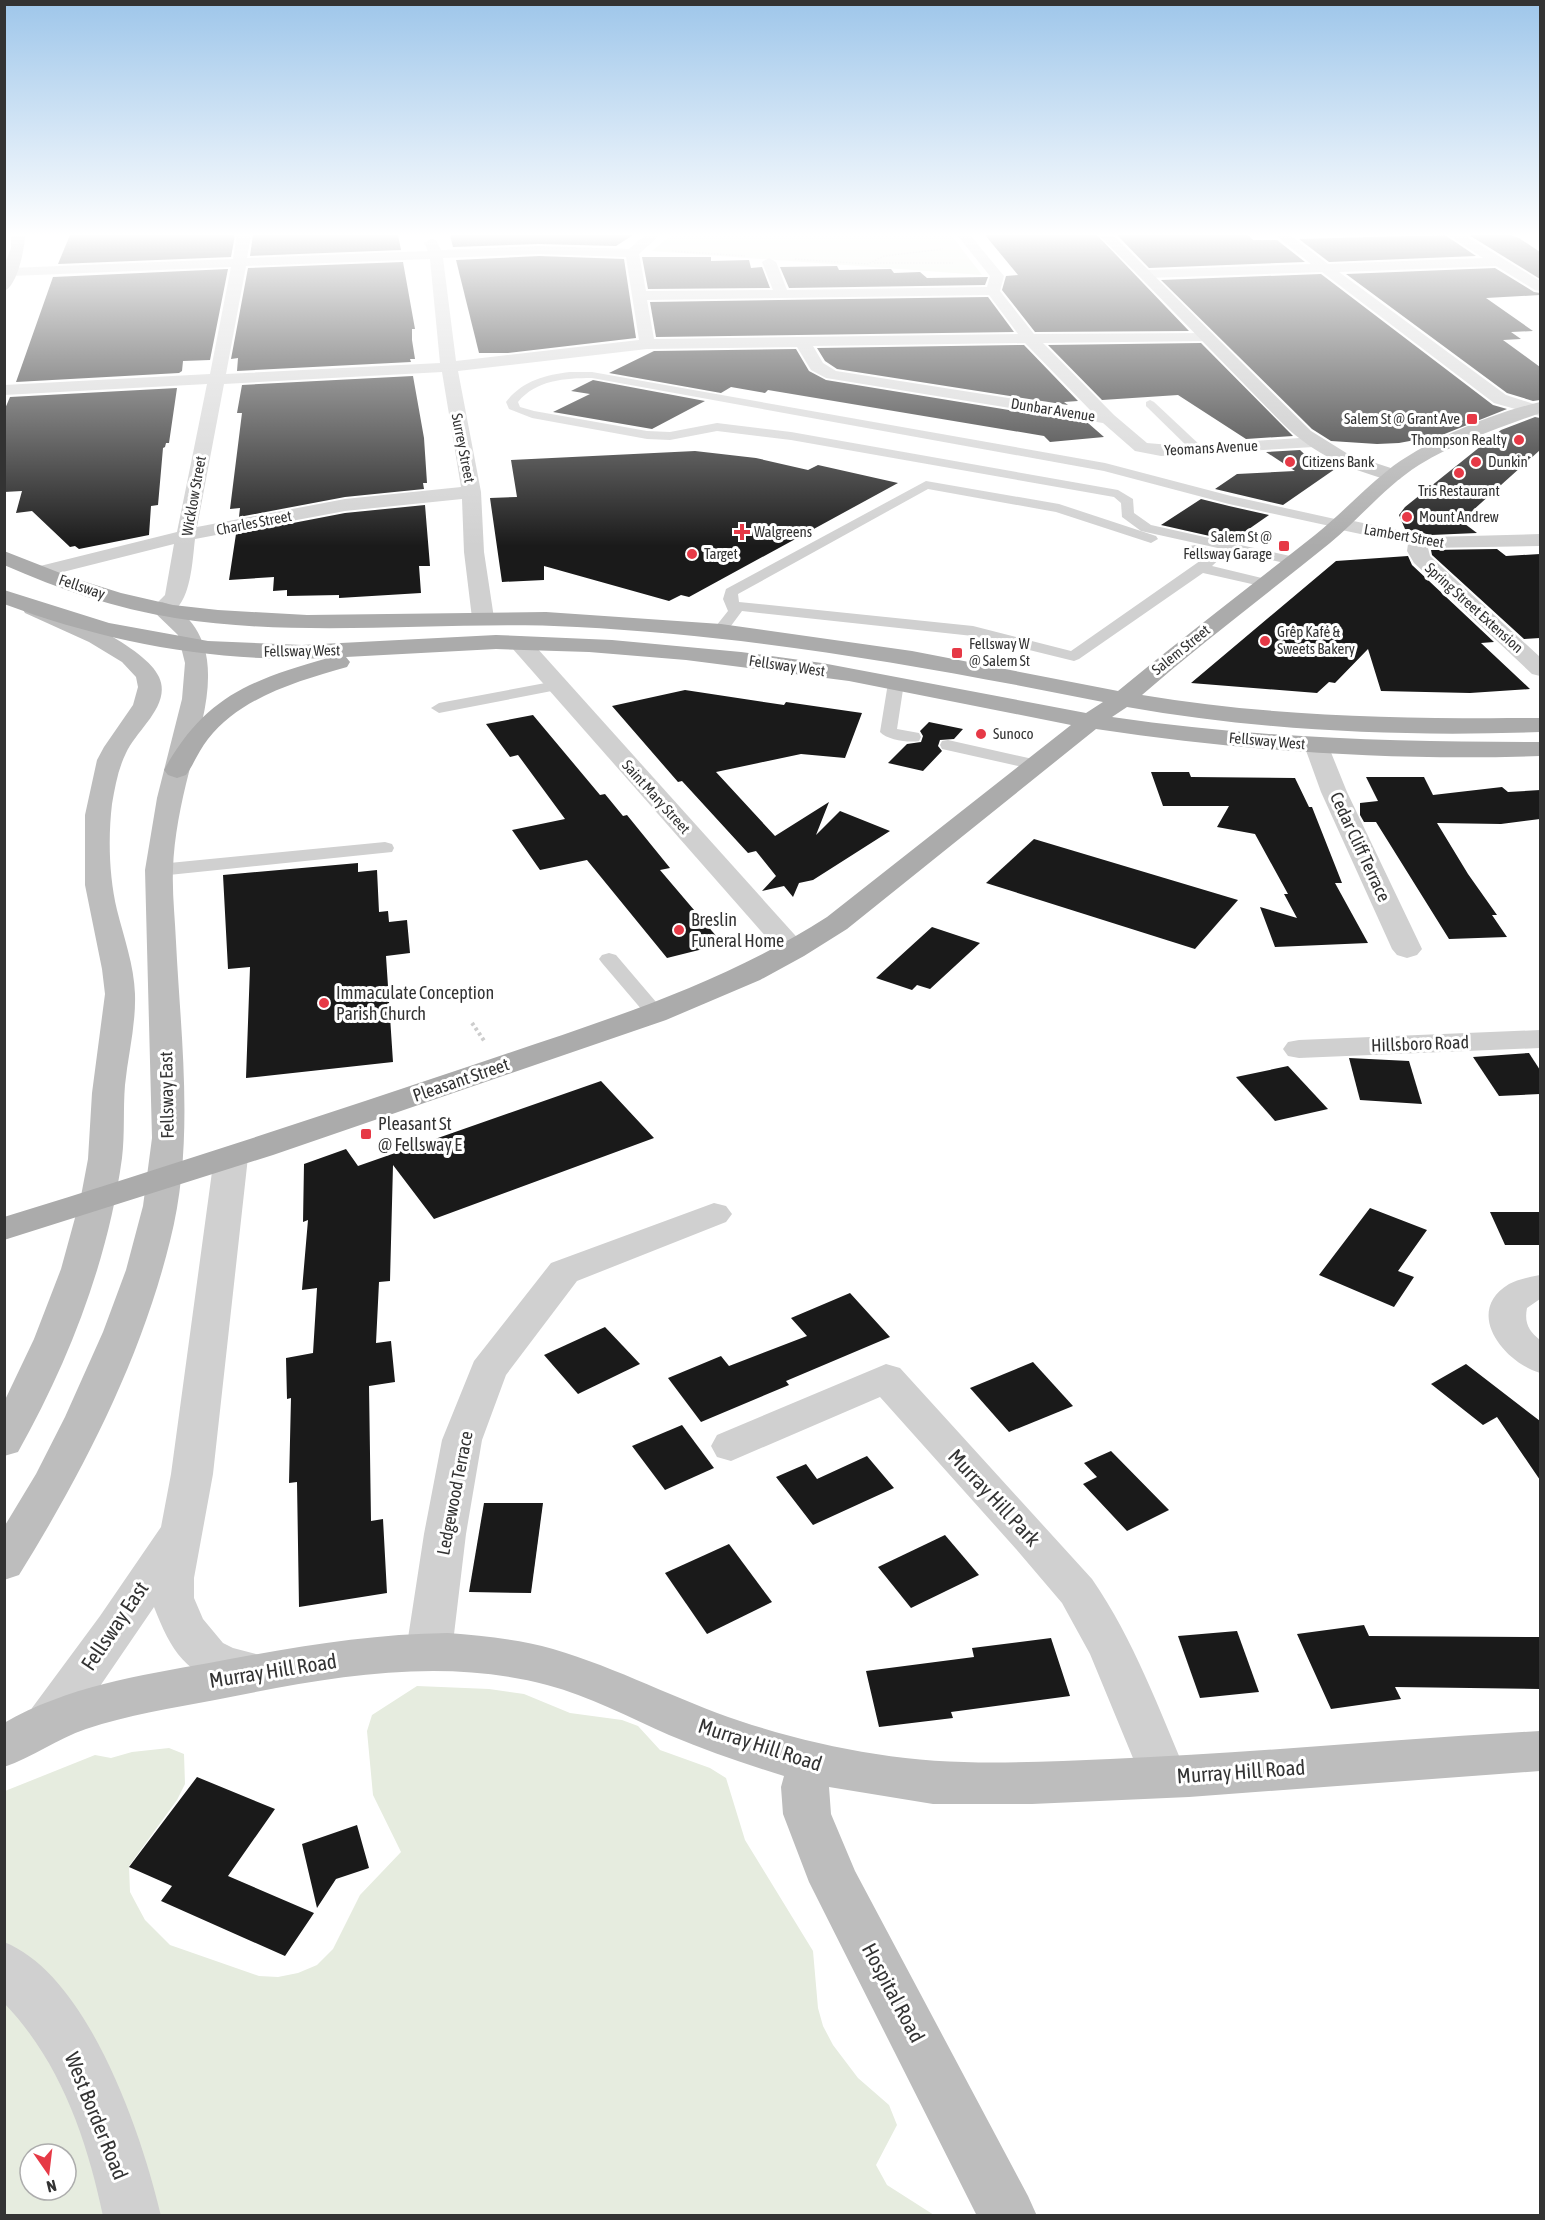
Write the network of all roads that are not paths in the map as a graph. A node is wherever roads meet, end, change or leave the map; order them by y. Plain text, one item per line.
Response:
1 (224, 339) edge
2 (445, 339) edge
3 (646, 339) edge
4 (1030, 339) junction
5 (1053, 339) edge
6 (1208, 339) edge
7 (1419, 339) edge
8 (803, 342) junction
9 (647, 344) junction
10 (449, 367) junction
11 (216, 379) junction
12 (4, 390) edge
13 (1150, 404) dead end
14 (1538, 409) edge
15 (1108, 419) junction
16 (1314, 442) junction
17 (1198, 450) junction
18 (1401, 470) junction
19 (471, 492) junction
20 (1339, 524) junction
21 (187, 535) junction
22 (1540, 540) edge
23 (1419, 542) junction
24 (4, 557) edge
25 (1294, 561) junction
26 (1201, 568) junction
27 (39, 572) junction
28 (1265, 583) junction
29 (4, 596) edge
30 (733, 606) junction
31 (33, 608) junction
32 (162, 609) junction
33 (483, 618) junction
34 (361, 622) junction
35 (720, 632) junction
36 (519, 643) junction
37 (413, 645) junction
38 (194, 646) junction
39 (333, 651) junction
40 (1540, 669) edge
41 (896, 683) junction
42 (556, 686) junction
43 (1124, 698) junction
44 (439, 708) dead end
45 (1091, 721) junction
46 (1540, 725) edge
47 (913, 737) dead end
48 (948, 745) dead end
49 (1316, 745) junction
50 (1540, 749) edge
51 (1036, 765) junction
52 (177, 770) junction
53 (385, 848) dead end
54 (159, 870) junction
55 (837, 923) joint
56 (1407, 948) dead end
57 (793, 950) junction
58 (609, 959) dead end
59 (655, 1013) junction
60 (1540, 1039) edge
61 (1299, 1049) dead end
62 (231, 1157) junction
63 (166, 1178) junction
64 (98, 1199) junction
65 (714, 1214) dead end
66 (4, 1229) edge
67 (1540, 1287) edge
68 (1540, 1359) edge
69 (4, 1440) edge
70 (731, 1446) dead end
71 (180, 1530) junction
72 (4, 1563) edge
73 (429, 1651) junction
74 (259, 1672) junction
75 (49, 1722) junction
76 (4, 1748) edge
77 (1540, 1751) edge
78 (812, 1764) junction
79 (1164, 1778) junction
80 (4, 1967) edge
81 (132, 2216) edge
82 (1008, 2216) edge

1 - 11 street, Wicklow Street
2 - 10 street, Surrey Street
3 - 9 street
4 - 5 street
4 - 8 street
4 - 15 street, Yeomans Avenue
6 - 16 main road
7 - 14 street
8 - 9 street
8 - 15 street, Dunbar Avenue
9 - 10 street
10 - 11 street
10 - 19 street, Surrey Street
11 - 12 street
11 - 21 street, Wicklow Street
13 - 17 lane
14 - 18 main road, Salem Street
15 - 17 street, Yeomans Avenue
16 - 17 street, Yeomans Avenue
16 - 18 main road
18 - 20 main road, Salem Street
19 - 21 street, Charles Street
19 - 33 street, Surrey Street
20 - 23 street, Lambert Street
20 - 25 main road, Salem Street
20 - 25 lane
21 - 27 street, Charles Street
21 - 32 street, Wicklow Street
22 - 23 street, Lambert Street
23 - 40 street, Spring Street Extension
24 - 27 main road, Fellsway
25 - 28 main road, Salem Street
26 - 28 lane
26 - 30 lane
26 - 30 lane
27 - 32 main road, Fellsway
28 - 43 main road, Salem Street
29 - 31 main road
30 - 35 lane
31 - 38 main road, Fellsway West
31 - 64 main road
32 - 34 main road, Fellsway West
32 - 38 main road
33 - 34 main road, Fellsway West
33 - 35 main road, Fellsway West
34 - 39 main road
35 - 43 main road, Fellsway West
36 - 37 main road, Fellsway West
36 - 41 main road, Fellsway West
36 - 42 street, Saint Mary Street
37 - 39 main road, Fellsway West
37 - 52 main road
38 - 39 main road, Fellsway West
38 - 52 main road, Fellsway East
41 - 45 main road, Fellsway West
41 - 47 lane
42 - 44 lane
42 - 57 street, Saint Mary Street
43 - 45 main road, Salem Street
43 - 46 main road, Fellsway West
45 - 49 main road, Fellsway West
45 - 51 main road, Salem Street
48 - 51 lane
49 - 50 main road, Fellsway West
49 - 56 street, Cedar Cliff Terrace
51 - 55 main road, Salem Street
52 - 54 main road, Fellsway East
53 - 54 lane
54 - 63 main road, Fellsway East
55 - 57 main road, Pleasant Street
57 - 59 main road, Pleasant Street
58 - 59 lane
59 - 62 main road, Pleasant Street
60 - 61 street, Hillsboro Road
62 - 63 main road, Pleasant Street
62 - 71 street, Fellsway East
63 - 64 main road, Pleasant Street
63 - 72 main road, Fellsway East
64 - 66 main road, Pleasant Street
64 - 69 main road
65 - 73 street, Ledgewood Terrace
67 - 68 street
70 - 79 street, Murray Hill Park
71 - 74 street, Fellsway East
71 - 75 street, Fellsway East
73 - 74 main road, Murray Hill Road
73 - 78 main road, Murray Hill Road
74 - 75 main road, Murray Hill Road
75 - 76 main road, Murray Hill Road
77 - 79 main road, Murray Hill Road
78 - 79 main road, Murray Hill Road
78 - 82 main road, Hospital Road
80 - 81 street, West Border Road

